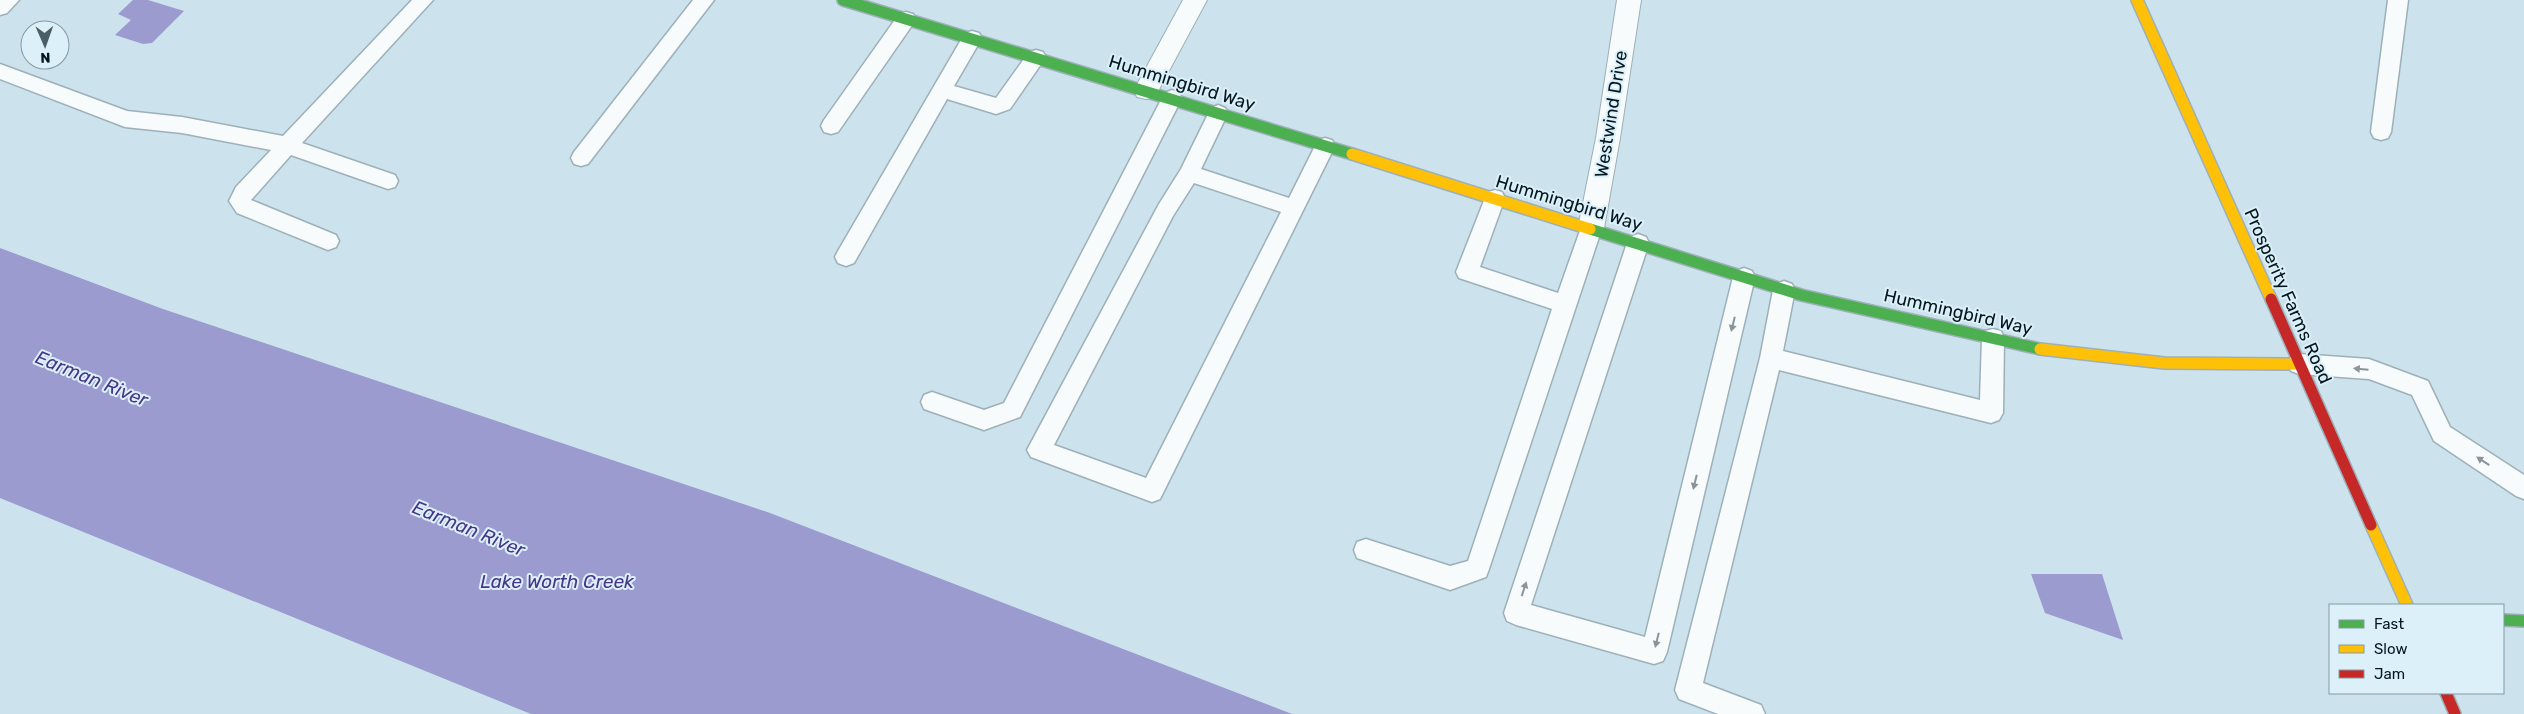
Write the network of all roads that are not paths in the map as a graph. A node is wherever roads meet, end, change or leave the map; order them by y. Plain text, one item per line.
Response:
1 (9, 0) edge
2 (423, 0) edge
3 (704, 0) edge
4 (843, 0) edge
5 (1196, 0) edge
6 (1629, 0) edge
7 (2137, 0) edge
8 (2398, 0) edge
9 (0, 8) edge
10 (906, 19) junction
11 (972, 38) junction
12 (1036, 57) junction
13 (0, 72) edge
14 (942, 90) junction
15 (1146, 90) junction
16 (1172, 98) junction
17 (1218, 113) junction
18 (831, 126) dead end
19 (2381, 132) dead end
20 (286, 146) junction
21 (1325, 146) junction
22 (581, 158) dead end
23 (1188, 173) junction
24 (388, 181) dead end
25 (1495, 198) junction
26 (1294, 208) junction
27 (1591, 228) junction
28 (328, 241) dead end
29 (1638, 243) junction
30 (846, 257) dead end
31 (1744, 277) junction
32 (1784, 290) junction
33 (1566, 304) junction
34 (1993, 338) junction
35 (1771, 358) junction
36 (2299, 364) junction
37 (932, 402) dead end
38 (2524, 488) edge
39 (1366, 550) dead end
40 (2407, 604) edge
41 (2504, 620) edge
42 (2524, 620) edge
43 (2446, 694) edge
44 (1752, 714) edge
45 (2455, 714) edge

1 - 9 lane
2 - 20 lane
3 - 22 lane
4 - 10 street, Hummingbird Way
5 - 15 street
6 - 27 street, Westwind Drive
7 - 36 street, Prosperity Farms Road
8 - 19 lane
10 - 11 street, Hummingbird Way
10 - 18 lane
11 - 12 street, Hummingbird Way
11 - 14 lane
12 - 14 lane
12 - 15 street, Hummingbird Way
13 - 20 lane
14 - 30 lane
15 - 16 street, Hummingbird Way
16 - 17 street, Hummingbird Way
16 - 37 lane
17 - 21 street, Hummingbird Way
17 - 23 lane
20 - 24 lane
20 - 28 lane
21 - 25 street, Hummingbird Way
21 - 26 lane
23 - 26 lane
23 - 26 lane
25 - 27 street, Hummingbird Way
25 - 33 lane
27 - 29 street, Hummingbird Way
27 - 33 lane
29 - 31 street, Hummingbird Way
31 -> 29 lane
31 - 32 street, Hummingbird Way
32 - 34 street, Hummingbird Way
32 - 35 lane
33 - 39 lane
34 - 35 lane
34 - 36 street, Hummingbird Way
35 - 44 lane
38 -> 36 lane
36 - 40 street, Prosperity Farms Road
41 - 42 street
43 - 45 street

